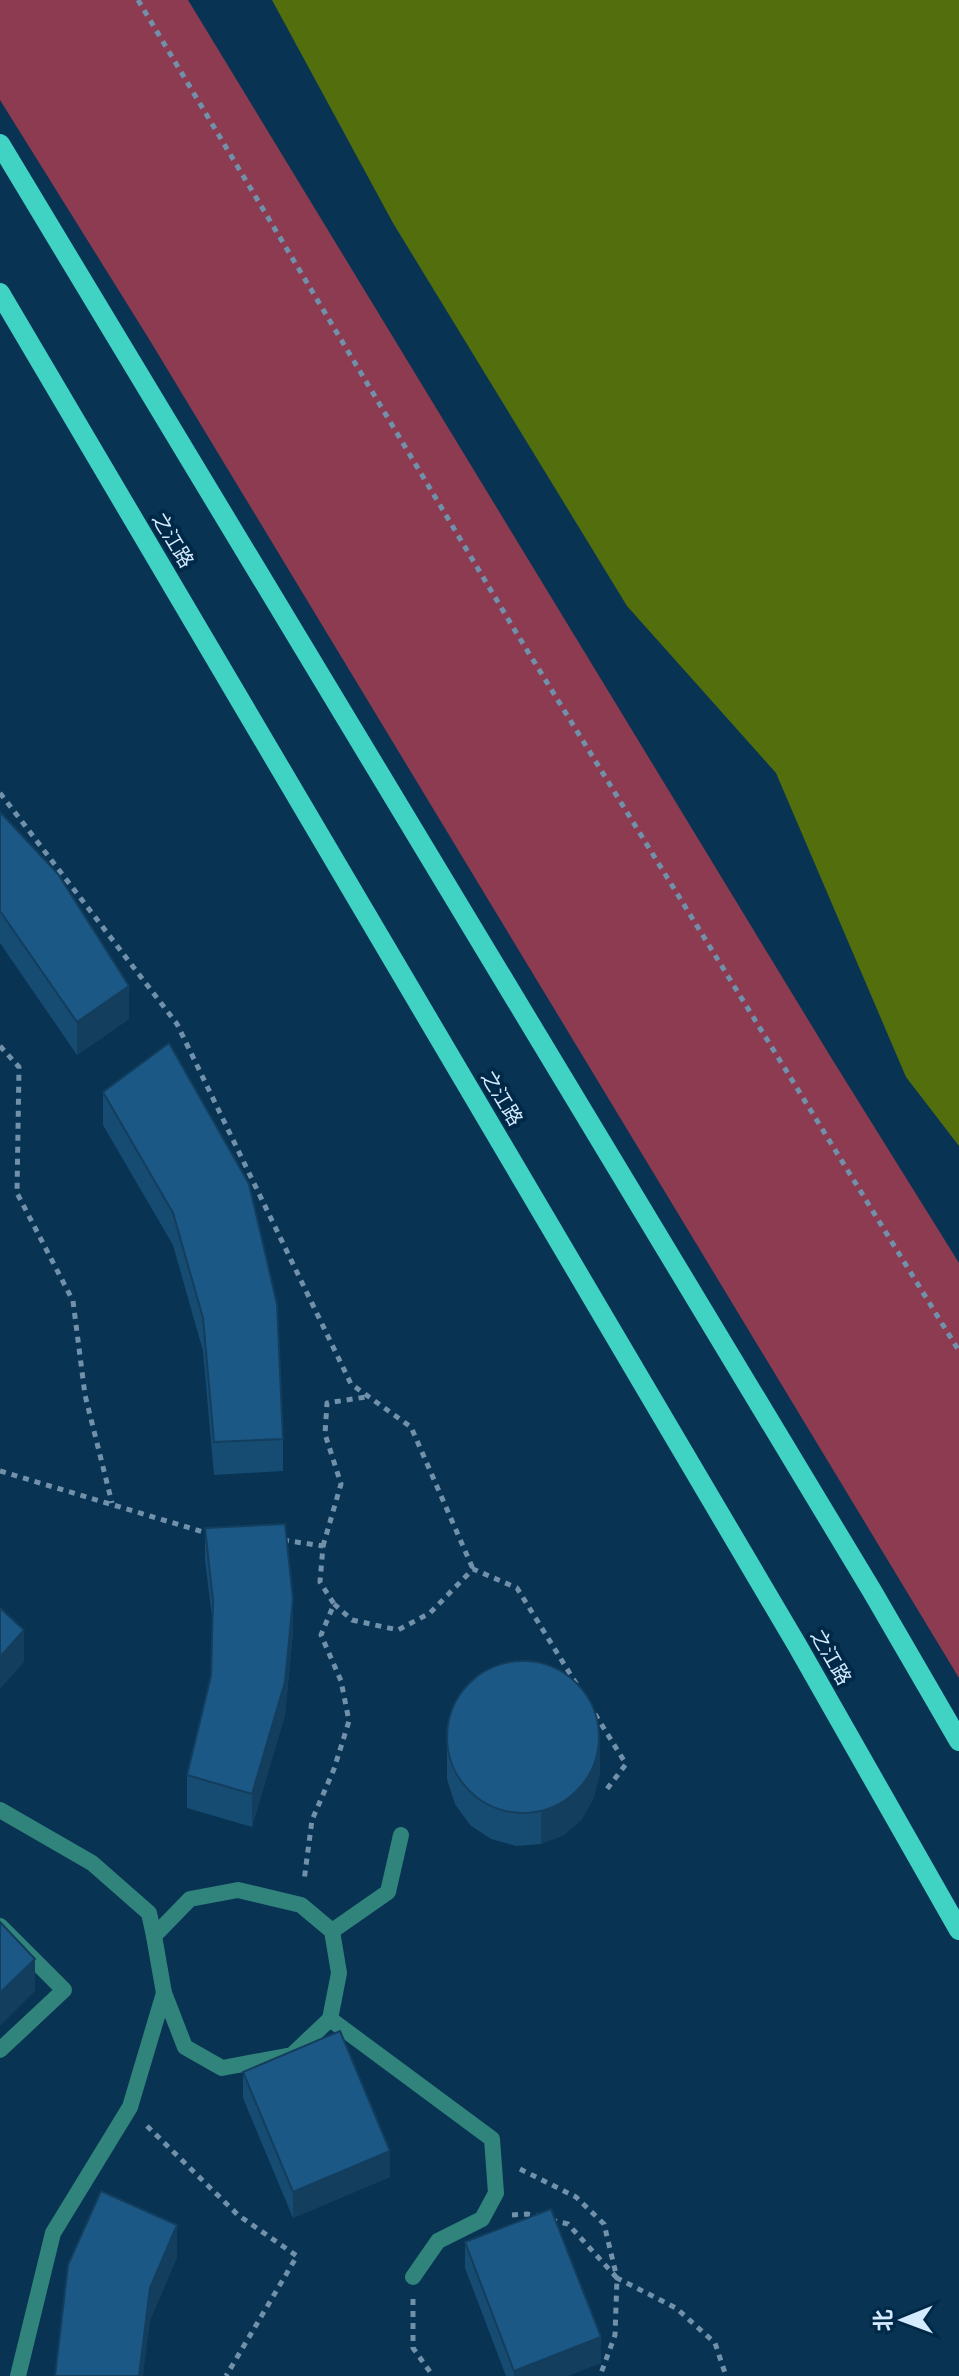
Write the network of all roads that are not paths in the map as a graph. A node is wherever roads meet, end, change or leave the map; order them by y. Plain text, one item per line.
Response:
1 (0, 144) edge
2 (0, 293) edge
3 (959, 1741) edge
4 (0, 1810) edge
5 (401, 1835) dead end
6 (0, 1926) edge
7 (959, 1930) edge
8 (332, 1931) junction
9 (154, 1936) junction
10 (164, 1993) junction
11 (330, 2019) junction
12 (0, 2050) edge
13 (413, 2277) road end
14 (18, 2376) edge

1 - 3 main road
2 - 7 main road, 之江路
4 - 9 lane
5 - 8 lane
6 - 12 lane
8 - 9 lane
8 - 11 lane
9 - 10 lane
10 - 11 lane
10 - 14 lane
11 - 13 lane

